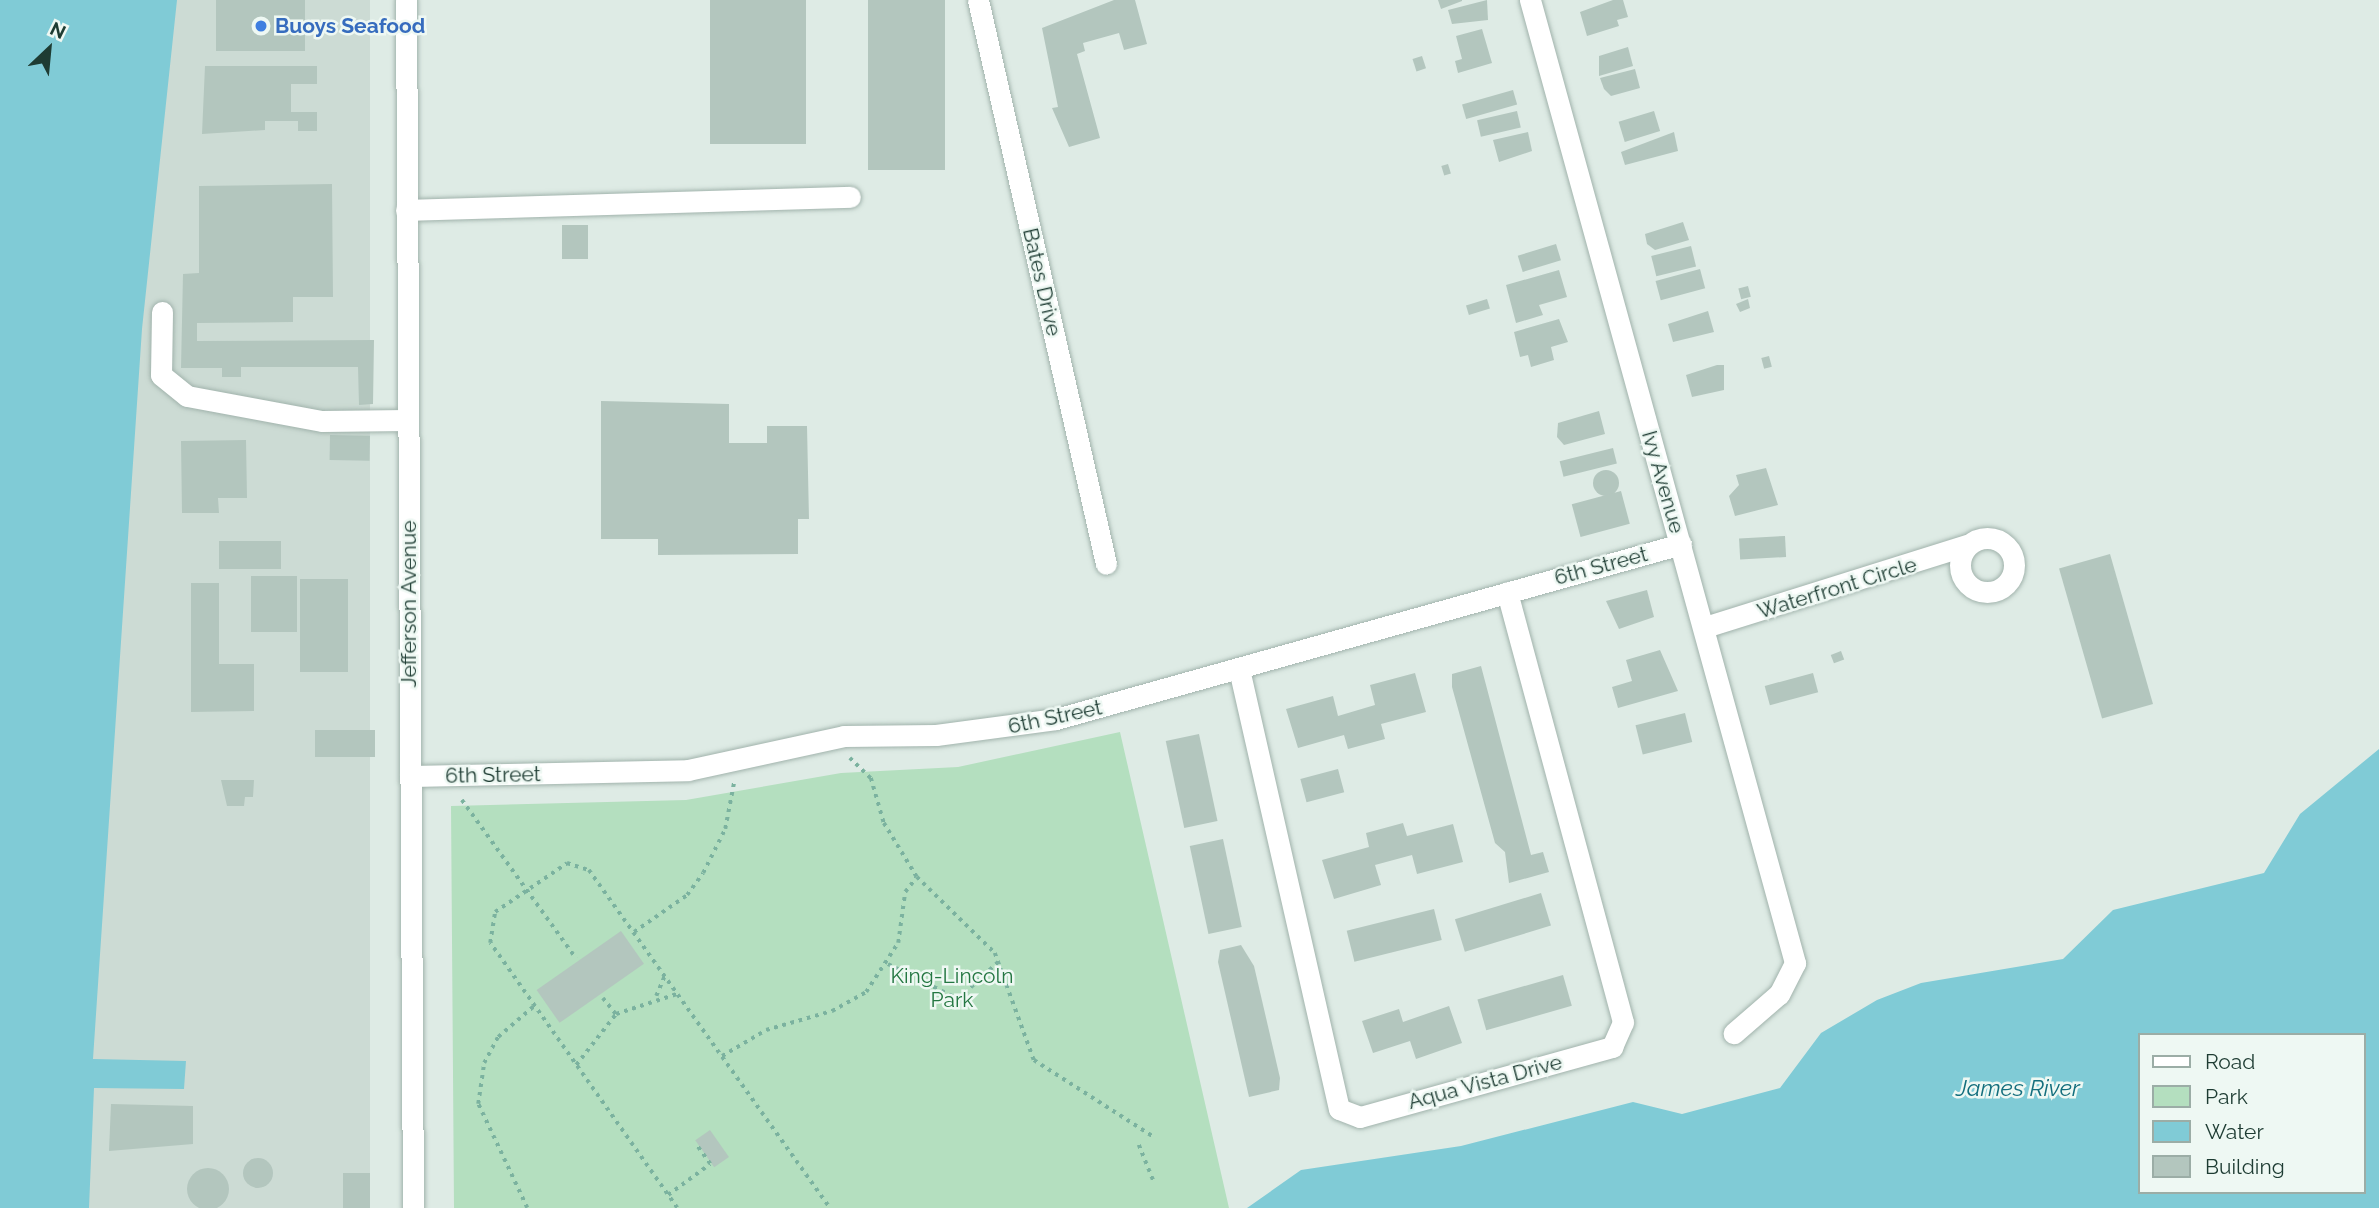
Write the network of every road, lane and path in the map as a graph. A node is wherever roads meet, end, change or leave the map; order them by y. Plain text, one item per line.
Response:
1 (406, 0) edge
2 (978, 0) edge
3 (1530, 0) edge
4 (850, 197) dead end
5 (406, 210) junction
6 (162, 312) dead end
7 (407, 420) junction
8 (1681, 544) junction
9 (1967, 545) dead end
10 (1106, 564) dead end
11 (1507, 592) junction
12 (1705, 626) junction
13 (1239, 669) junction
14 (839, 757) dead end
15 (410, 776) junction
16 (745, 779) dead end
17 (462, 800) dead end
18 (917, 877) junction
19 (527, 889) junction
20 (634, 932) junction
21 (576, 958) dead end
22 (999, 961) junction
23 (888, 964) junction
24 (665, 975) junction
25 (678, 994) junction
26 (656, 997) junction
27 (603, 998) dead end
28 (534, 1006) junction
29 (615, 1014) junction
30 (1734, 1033) dead end
31 (722, 1056) junction
32 (576, 1065) junction
33 (1154, 1137) dead end
34 (696, 1145) dead end
35 (1139, 1145) dead end
36 (1153, 1180) dead end
37 (668, 1195) junction
38 (413, 1208) edge
39 (527, 1208) edge
40 (677, 1208) edge
41 (830, 1208) edge

1 - 5 street, Jefferson Avenue
2 - 10 street, Bates Drive
3 - 8 street, Ivy Avenue
4 - 5 street
5 - 7 street, Jefferson Avenue
6 - 7 street
7 - 15 street, Jefferson Avenue
8 - 11 street, 6th Street
8 - 12 street, Ivy Avenue
9 - 12 street, Waterfront Circle
11 - 13 street, 6th Street
11 - 13 street, Aqua Vista Drive
12 - 30 street, Ivy Avenue
13 - 15 street, 6th Street
14 - 18 path
15 - 38 street, Jefferson Avenue
16 - 20 path
17 - 19 path
18 - 22 path
18 - 23 path
19 - 20 path
19 - 21 path
19 - 28 path
20 - 24 path
22 - 23 path
22 - 33 path
23 - 31 path
24 - 25 path
24 - 26 path
25 - 26 path
25 - 31 path
26 - 29 path
27 - 29 path
28 - 32 path
28 - 39 path
29 - 32 path
31 - 41 path
32 - 37 path
34 - 37 path
35 - 36 path
37 - 40 path

